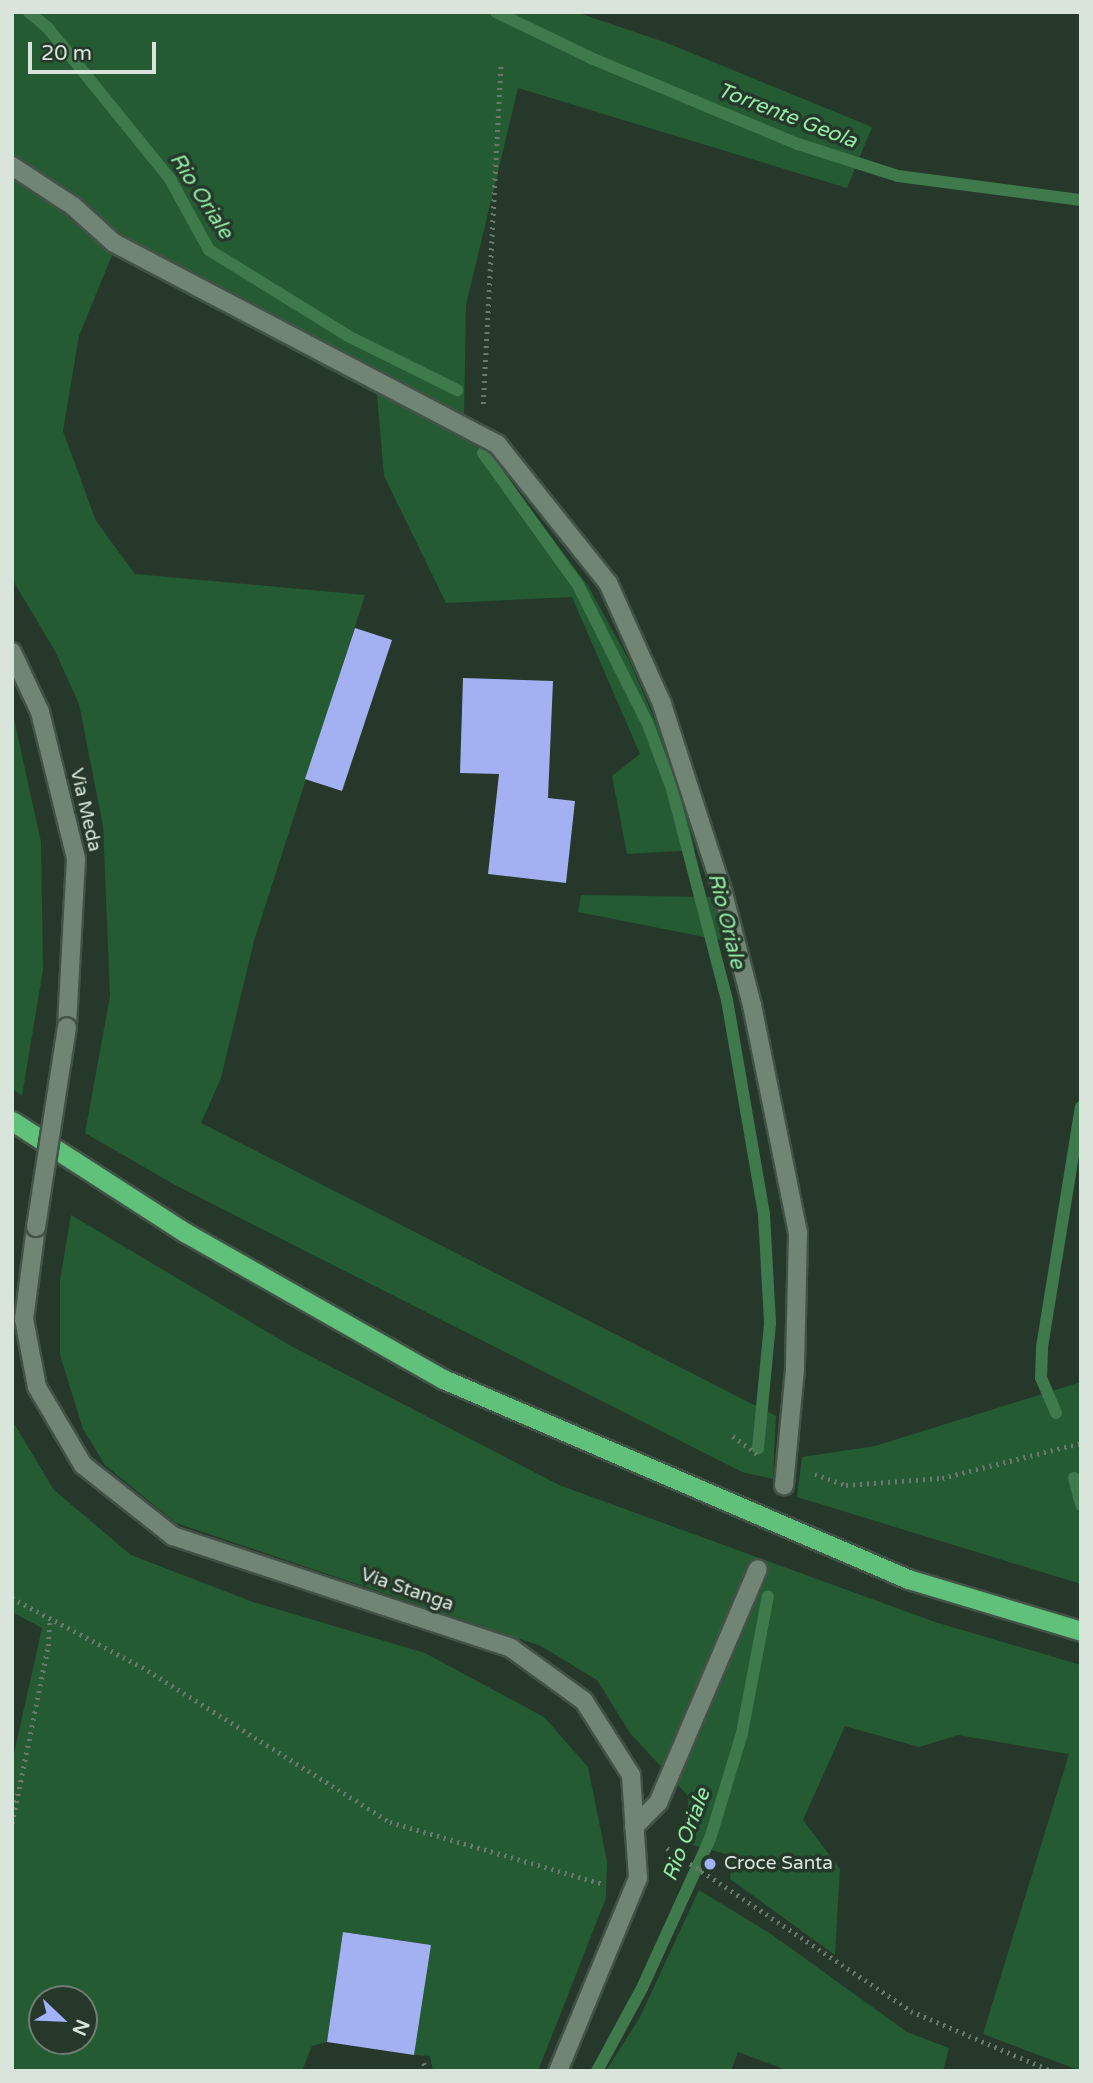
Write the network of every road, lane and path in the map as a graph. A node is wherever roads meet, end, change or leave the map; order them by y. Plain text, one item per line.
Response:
1 (501, 62) dead end
2 (12, 166) edge
3 (481, 436) junction
4 (12, 652) edge
5 (12, 1121) edge
6 (36, 1227) joint
7 (1081, 1443) edge
8 (786, 1465) junction
9 (784, 1485) dead end
10 (758, 1569) dead end
11 (12, 1598) edge
12 (50, 1618) junction
13 (1081, 1631) edge
14 (12, 1823) edge
15 (634, 1827) junction
16 (710, 1857) dead end
17 (692, 1864) dead end
18 (700, 1871) junction
19 (632, 1891) junction
20 (424, 2063) dead end
21 (427, 2071) edge
22 (558, 2071) edge
23 (1052, 2071) edge

1 - 3 path
2 - 3 street
3 - 8 street
4 - 6 street, Via Meda, bridge
5 - 13 highway
6 - 15 street, Via Stanga
7 - 8 path
8 - 9 street
10 - 15 street
11 - 12 path
12 - 14 path
12 - 19 path
15 - 19 street, Via Stanga
16 - 18 path
17 - 18 path
18 - 23 path
19 - 22 street, Via Stanga
20 - 21 path

